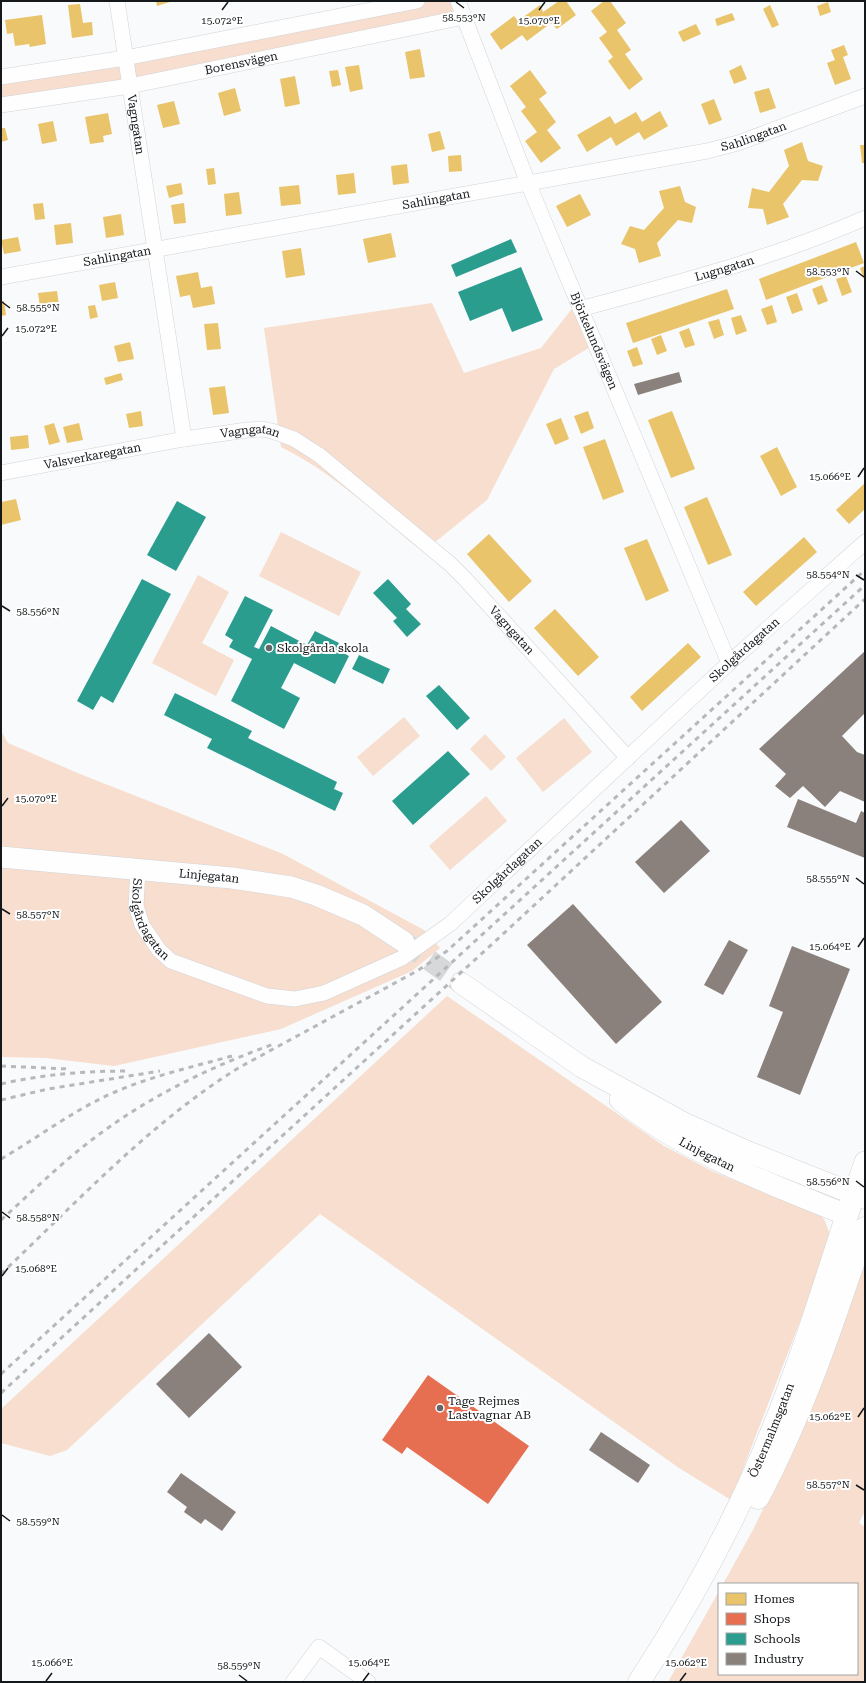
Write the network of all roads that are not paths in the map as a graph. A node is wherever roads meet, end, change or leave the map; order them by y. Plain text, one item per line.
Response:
1 (117, 1) edge
2 (417, 1) edge
3 (458, 1) edge
4 (464, 17) junction
5 (125, 58) junction
6 (1, 77) edge
7 (130, 86) junction
8 (865, 96) edge
9 (1, 105) edge
10 (528, 183) junction
11 (865, 218) edge
12 (156, 249) junction
13 (1, 277) edge
14 (580, 309) junction
15 (184, 439) junction
16 (1, 473) edge
17 (865, 542) edge
18 (729, 663) junction
19 (628, 758) junction
20 (1, 856) edge
21 (138, 869) junction
22 (404, 942) tunnel mouth
23 (461, 983) tunnel mouth
24 (582, 1067) junction
25 (865, 1162) edge
26 (860, 1196) edge
27 (856, 1218) edge
28 (865, 1228) edge
29 (293, 1682) edge
30 (368, 1682) edge
31 (639, 1682) edge
32 (654, 1682) edge

1 - 5 street, Vagngatan
2 - 5 street
3 - 4 street
4 - 7 street, Borensvägen
4 - 10 street, Björkelundsvägen
5 - 6 street
5 - 7 street, Vagngatan
7 - 9 street, Borensvägen
7 - 12 street, Vagngatan
8 - 10 street, Sahlingatan
10 - 12 street, Sahlingatan
10 - 14 street, Björkelundsvägen
11 - 14 street, Lugngatan
12 - 13 street, Sahlingatan
12 - 15 street, Vagngatan
14 - 18 street, Björkelundsvägen
15 - 16 street, Valsverkaregatan
15 - 19 street, Vagngatan
17 - 18 street, Skolgårdagatan
18 - 19 street, Skolgårdagatan
19 - 21 street, Skolgårdagatan
20 - 21 street, Linjegatan
21 - 22 street, Linjegatan
23 - 24 street, Linjegatan
24 - 26 street, Linjegatan
24 - 27 street, Linjegatan
25 - 26 street, Östermalmsgatan
26 - 27 main road, Östermalmsgatan
27 - 31 main road, Östermalmsgatan
28 - 32 main road, Östermalmsgatan
29 - 30 street

